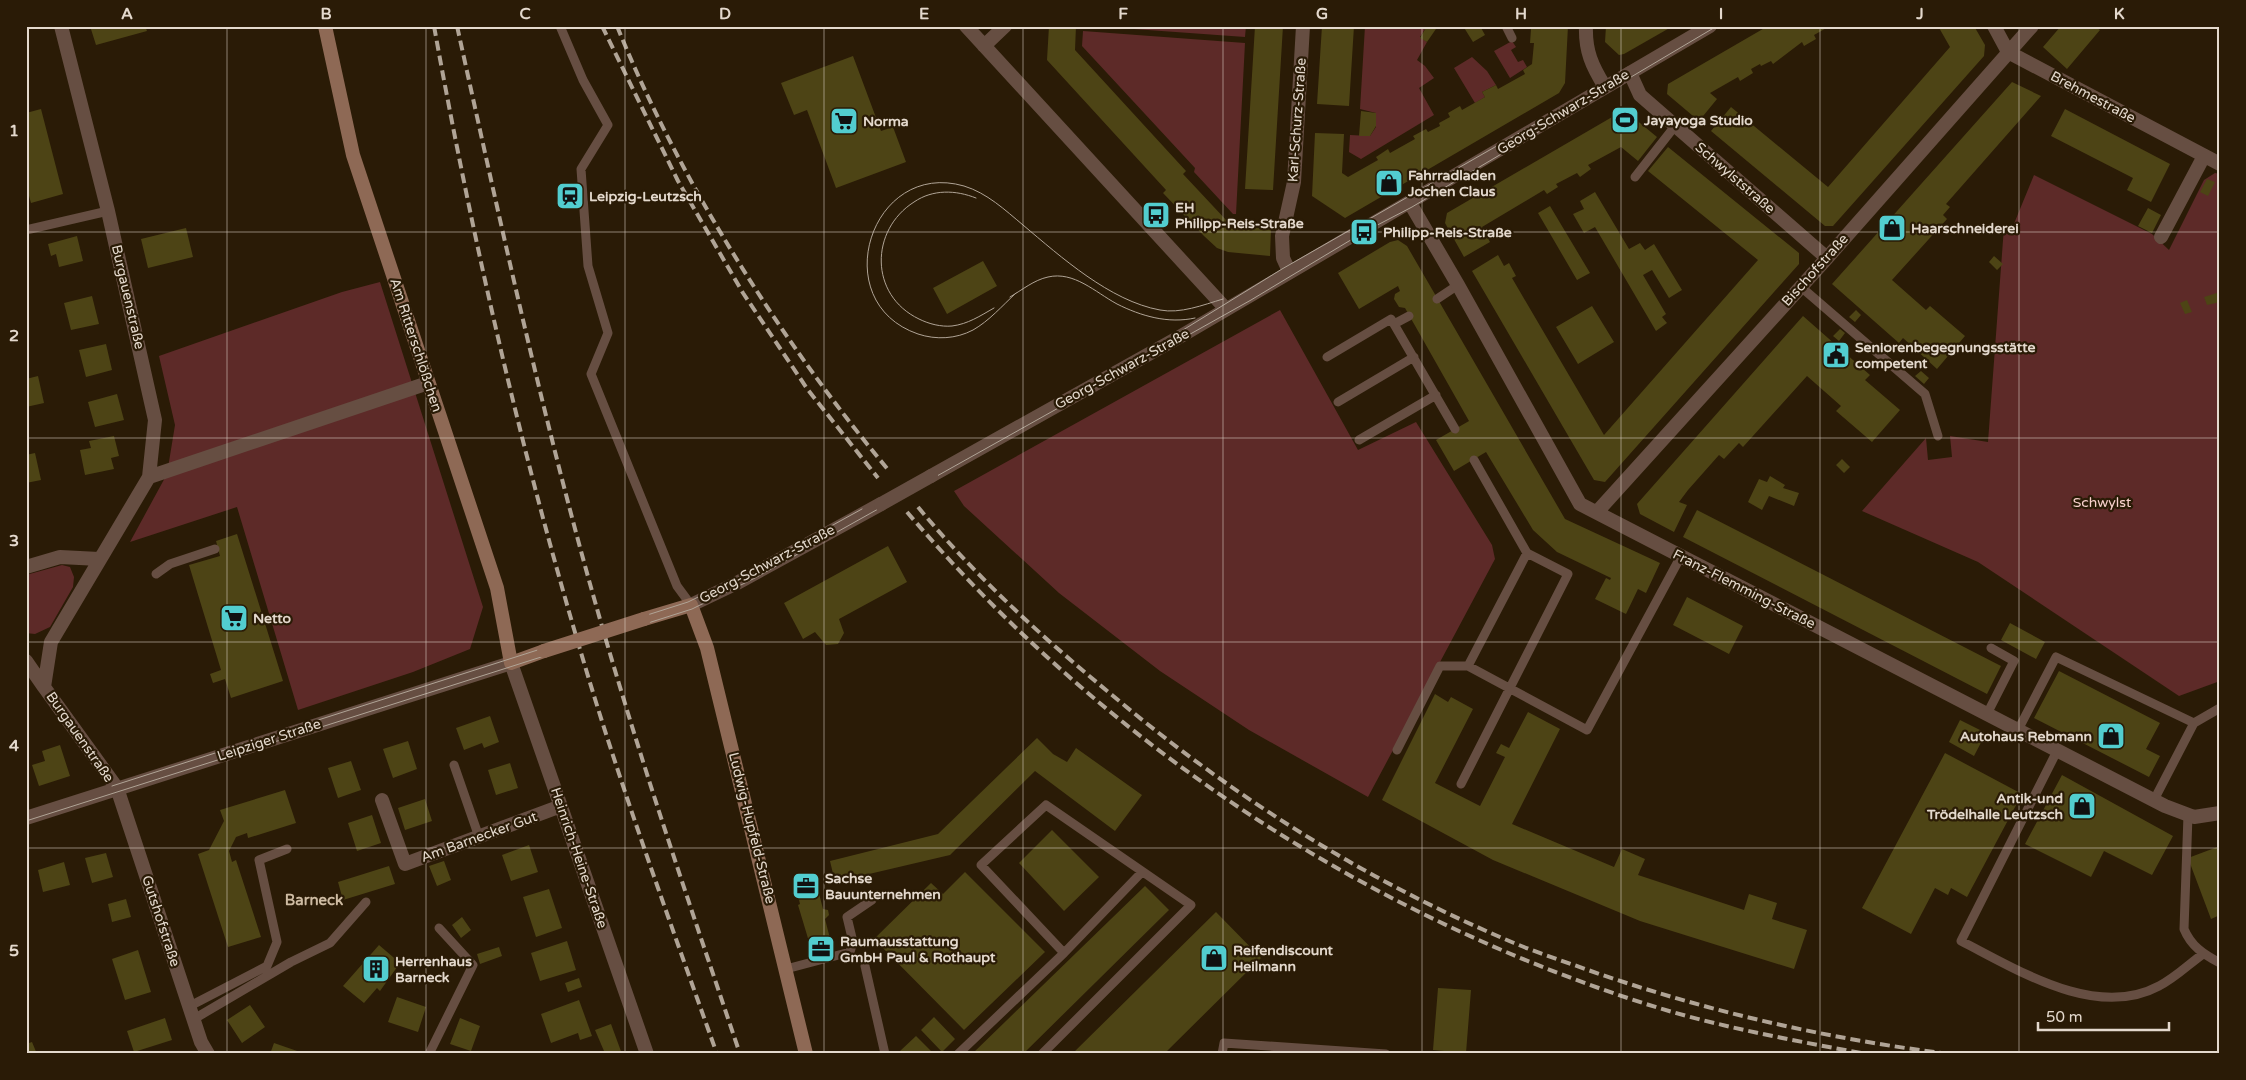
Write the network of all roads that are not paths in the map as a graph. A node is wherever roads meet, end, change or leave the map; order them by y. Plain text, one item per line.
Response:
1 (61, 26) edge
2 (324, 26) edge
3 (560, 26) edge
4 (966, 26) edge
5 (1005, 26) edge
6 (1303, 26) edge
7 (1506, 26) edge
8 (1586, 26) edge
9 (1710, 26) edge
10 (1994, 26) edge
11 (2032, 26) edge
12 (1512, 38) dead end
13 (984, 46) junction
14 (2008, 52) junction
15 (1630, 73) junction
16 (1605, 87) junction
17 (1675, 126) junction
18 (2204, 156) junction
19 (2220, 164) edge
20 (1635, 177) dead end
21 (1410, 203) junction
22 (108, 211) junction
23 (26, 230) edge
24 (2161, 236) dead end
25 (1827, 258) junction
26 (1290, 271) junction
27 (1458, 285) junction
28 (1801, 286) junction
29 (1437, 299) dead end
30 (1226, 309) junction
31 (1409, 316) dead end
32 (1394, 324) junction
33 (1327, 357) dead end
34 (1414, 357) junction
35 (428, 383) junction
36 (1436, 395) junction
37 (1338, 402) dead end
38 (1455, 429) dead end
39 (1938, 436) dead end
40 (1359, 440) dead end
41 (1474, 460) dead end
42 (149, 477) junction
43 (1596, 512) junction
44 (215, 549) dead end
45 (1527, 553) junction
46 (1681, 556) junction
47 (99, 559) junction
48 (26, 567) edge
49 (156, 574) dead end
50 (691, 605) junction
51 (1991, 648) dead end
52 (26, 661) edge
53 (511, 663) junction
54 (1468, 666) junction
55 (44, 686) junction
56 (1510, 689) junction
57 (2220, 708) edge
58 (1987, 714) junction
59 (2194, 723) junction
60 (2018, 730) junction
61 (1397, 750) dead end
62 (2058, 750) junction
63 (454, 765) dead end
64 (1461, 784) dead end
65 (117, 788) junction
66 (382, 800) dead end
67 (2154, 800) junction
68 (561, 806) junction
69 (2220, 813) edge
70 (2188, 815) junction
71 (26, 818) edge
72 (479, 837) junction
73 (287, 850) dead end
74 (1142, 872) junction
75 (872, 900) dead end
76 (366, 902) dead end
77 (439, 928) dead end
78 (1064, 953) junction
79 (2203, 954) junction
80 (2220, 963) edge
81 (865, 966) dead end
82 (786, 969) junction
83 (192, 1012) junction
84 (208, 1054) edge
85 (428, 1054) edge
86 (647, 1054) edge
87 (806, 1054) edge
88 (885, 1054) edge
89 (958, 1054) edge
90 (1042, 1054) edge
91 (1222, 1054) edge
92 (1386, 1054) edge

1 - 22 street, Burgauenstraße
2 - 35 main road, Am Ritterschlößchen
3 - 50 lane
4 - 13 street
5 - 13 street
6 - 26 street, Karl-Schurz-Straße
7 - 12 lane
8 - 16 street
9 - 15 street, Georg-Schwarz-Straße
10 - 14 street
11 - 14 street, Bischofstraße
13 - 30 street
14 - 18 street, Brehmestraße
14 - 25 street, Bischofstraße
15 - 16 street, Georg-Schwarz-Straße
15 - 17 street, Schwylststraße
16 - 21 street, Georg-Schwarz-Straße
17 - 20 lane
17 - 25 street, Schwylststraße
18 - 19 street, Brehmestraße
18 - 24 street
21 - 26 street, Georg-Schwarz-Straße
21 - 27 street, Franz-Flemming-Straße
22 - 23 lane
22 - 42 street, Burgauenstraße
25 - 28 street, Bischofstraße
26 - 30 street, Georg-Schwarz-Straße
27 - 29 lane
27 - 43 street, Franz-Flemming-Straße
28 - 39 lane
28 - 43 street, Bischofstraße
30 - 50 street, Georg-Schwarz-Straße, bridge
31 - 32 lane
32 - 33 lane
32 - 34 lane
34 - 36 lane
34 - 37 lane
35 - 42 street
35 - 53 main road, Am Ritterschlößchen
36 - 38 lane
36 - 40 lane
41 - 45 lane
42 - 47 street, Burgauenstraße
43 - 46 street, Franz-Flemming-Straße
44 - 49 lane
45 - 54 lane
45 - 56 lane
46 - 56 lane
46 - 58 street, Franz-Flemming-Straße
47 - 48 street
47 - 55 street, Burgauenstraße
50 - 53 main road, Georg-Schwarz-Straße, bridge
50 - 82 main road, Ludwig-Hupfeld-Straße
51 - 58 lane
52 - 55 street, Burgauenstraße
53 - 65 street, Leipziger Straße
53 - 68 street, Heinrich-Heine-Straße
54 - 56 lane
54 - 61 lane
55 - 65 street, Burgauenstraße
56 - 64 lane
57 - 59 lane
58 - 60 street, Franz-Flemming-Straße
59 - 60 lane
59 - 67 lane
60 - 62 street, Franz-Flemming-Straße
62 - 67 street, Franz-Flemming-Straße
62 - 79 lane
63 - 72 lane
65 - 71 street, Leipziger Straße
65 - 83 street, Gutshofstraße
66 - 72 street, Am Barnecker Gut
67 - 70 street, Franz-Flemming-Straße
68 - 72 street, Am Barnecker Gut
68 - 86 street, Heinrich-Heine-Straße
69 - 70 street, Franz-Flemming-Straße
70 - 79 lane
73 - 83 lane
74 - 78 lane
74 - 78 lane
74 - 90 lane
75 - 82 lane
76 - 83 lane
77 - 85 lane
78 - 89 lane
79 - 80 lane
81 - 88 lane
82 - 87 main road, Ludwig-Hupfeld-Straße
83 - 84 street, Gutshofstraße
91 - 92 lane

